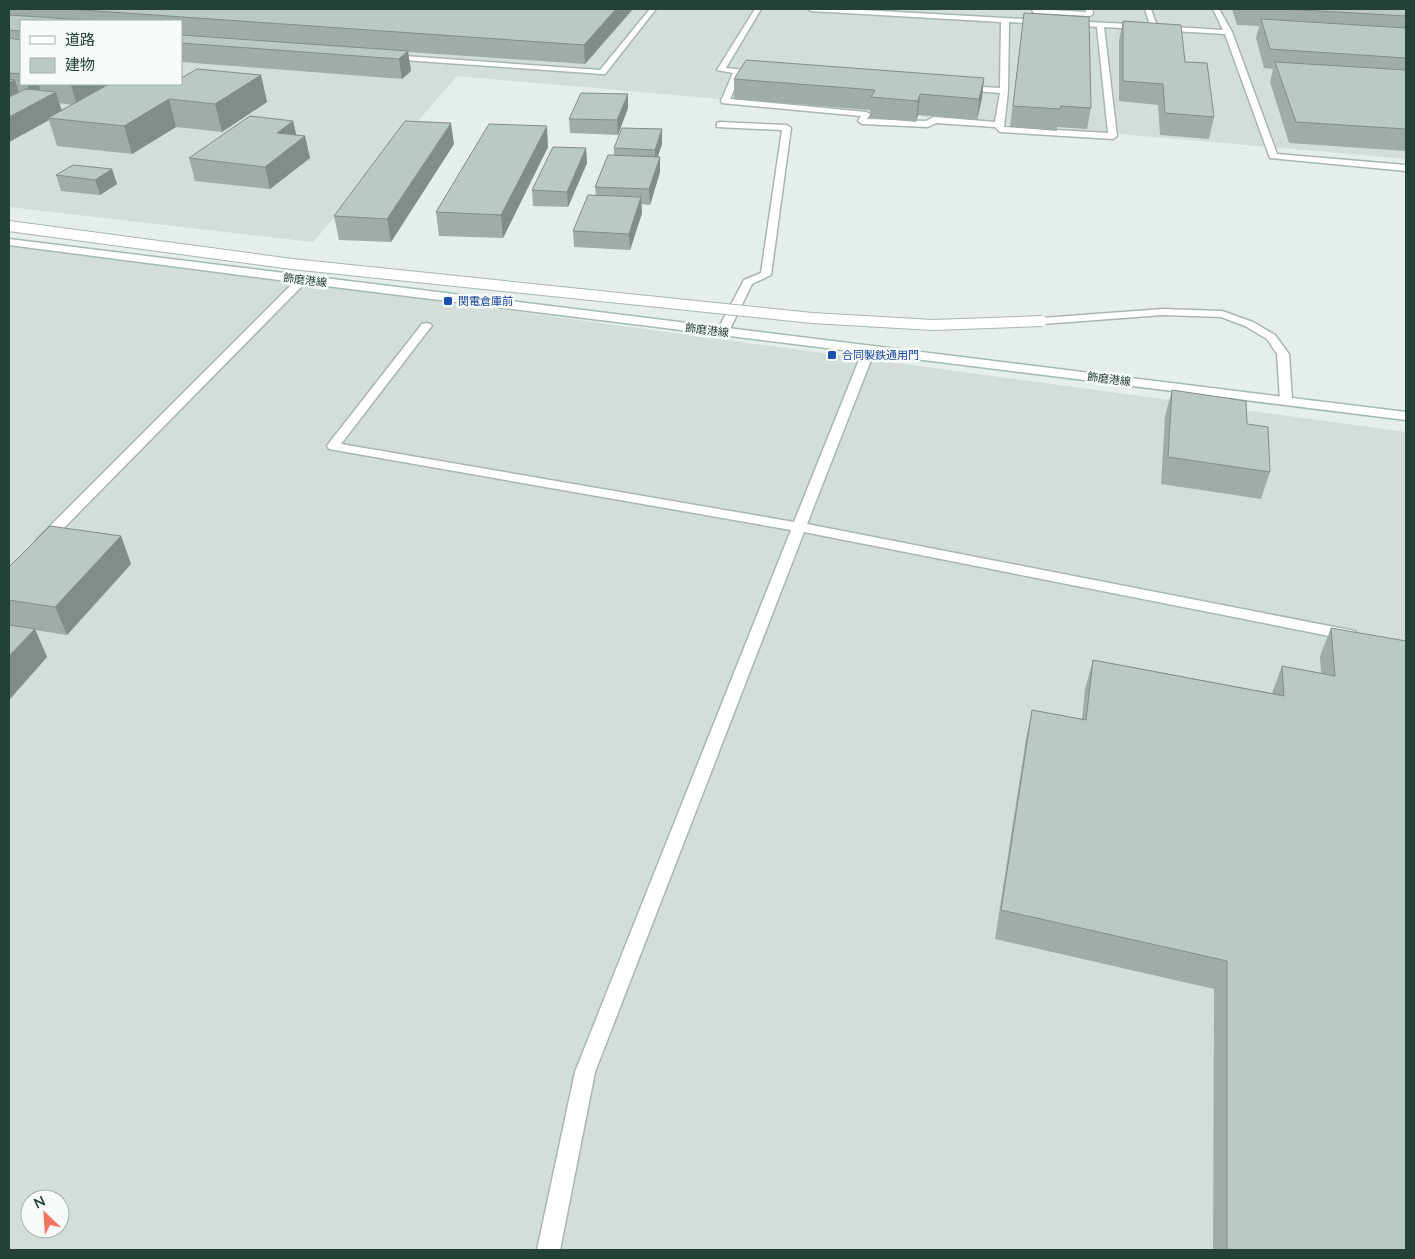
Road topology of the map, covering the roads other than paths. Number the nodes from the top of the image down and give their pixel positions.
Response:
1 (653, 9) edge
2 (758, 9) edge
3 (812, 9) edge
4 (1035, 9) edge
5 (1089, 9) edge
6 (1148, 9) edge
7 (1216, 9) edge
8 (1005, 20) junction
9 (1052, 22) edge
10 (1062, 23) edge
11 (1100, 25) junction
12 (1154, 28) junction
13 (1228, 32) junction
14 (380, 56) edge
15 (738, 72) junction
16 (767, 74) edge
17 (955, 88) edge
18 (1004, 92) junction
19 (720, 125) dead end
20 (999, 125) junction
21 (1406, 168) edge
22 (9, 226) edge
23 (9, 242) edge
24 (302, 280) junction
25 (426, 326) dead end
26 (723, 331) junction
27 (869, 350) junction
28 (1286, 400) junction
29 (1406, 416) edge
30 (799, 527) junction
31 (37, 548) edge
32 (1367, 638) edge
33 (548, 1250) edge

1 - 14 street
2 - 15 street
3 - 8 street
4 - 5 street
6 - 12 street
7 - 13 street
8 - 9 street
8 - 18 street
10 - 11 street
11 - 12 street
11 - 20 street
12 - 13 street
13 - 21 street
15 - 16 street
15 - 20 street
17 - 18 street
18 - 20 street
19 - 26 street
22 - 28 street, bridge
23 - 24 street, 飾磨港線
24 - 26 street, 飾磨港線
24 - 31 street
25 - 30 street
26 - 27 street, 飾磨港線
27 - 28 street, 飾磨港線
27 - 30 street
28 - 29 street, 飾磨港線
30 - 32 street
30 - 33 street

